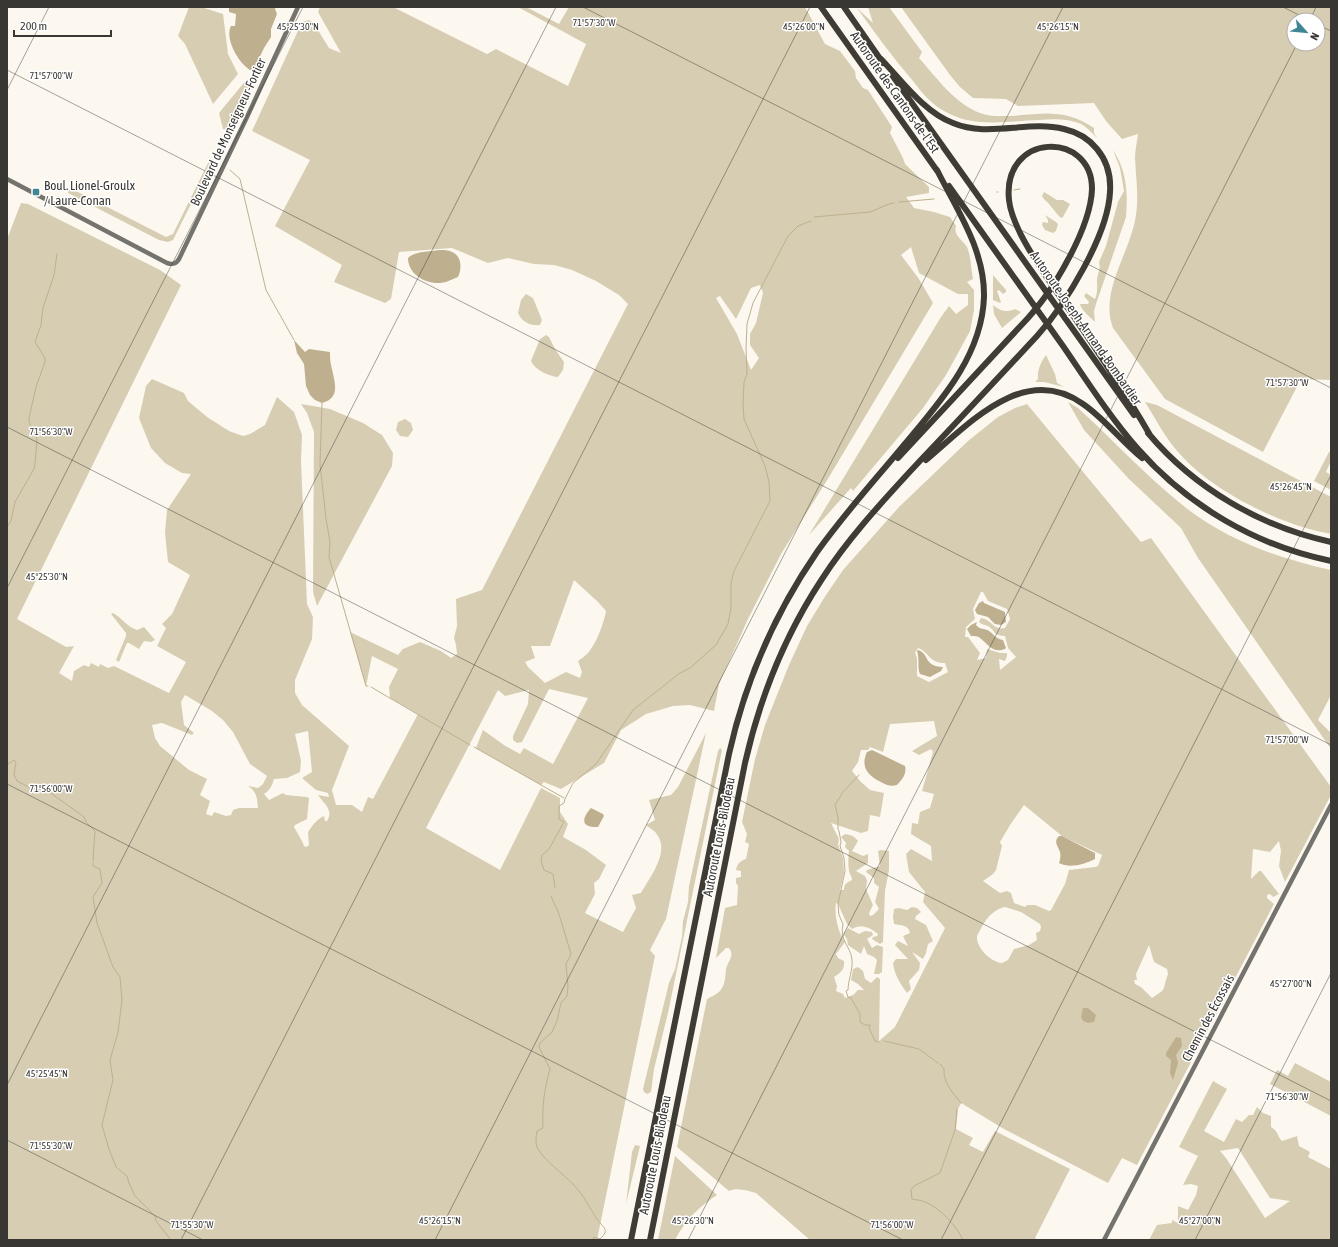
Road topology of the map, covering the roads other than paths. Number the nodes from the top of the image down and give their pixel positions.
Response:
1 (298, 7) edge
2 (821, 7) edge
3 (844, 7) edge
4 (881, 59) junction
5 (937, 170) junction
6 (7, 179) edge
7 (1150, 435) junction
8 (1163, 475) junction
9 (904, 478) junction
10 (859, 500) junction
11 (1331, 542) edge
12 (1331, 561) edge
13 (1331, 806) edge
14 (631, 1240) edge
15 (650, 1240) edge
16 (1104, 1240) edge

1 - 6 main road, Boulevard de Monseigneur-Fortier
2 - 5 highway, Autoroute des Cantons-de-l'Est
3 - 4 highway, Autoroute des Cantons-de-l'Est
4 - 7 highway, Autoroute Joseph-Armand-Bombardier
4 - 9 highway
5 - 8 highway
5 - 10 highway
7 - 10 highway
7 - 11 highway, Autoroute Joseph-Armand-Bombardier
8 - 9 highway
8 - 12 highway
9 - 15 highway, Autoroute Louis-Bilodeau
10 - 14 highway, Autoroute Louis-Bilodeau
13 - 16 main road, Chemin des Écossais

